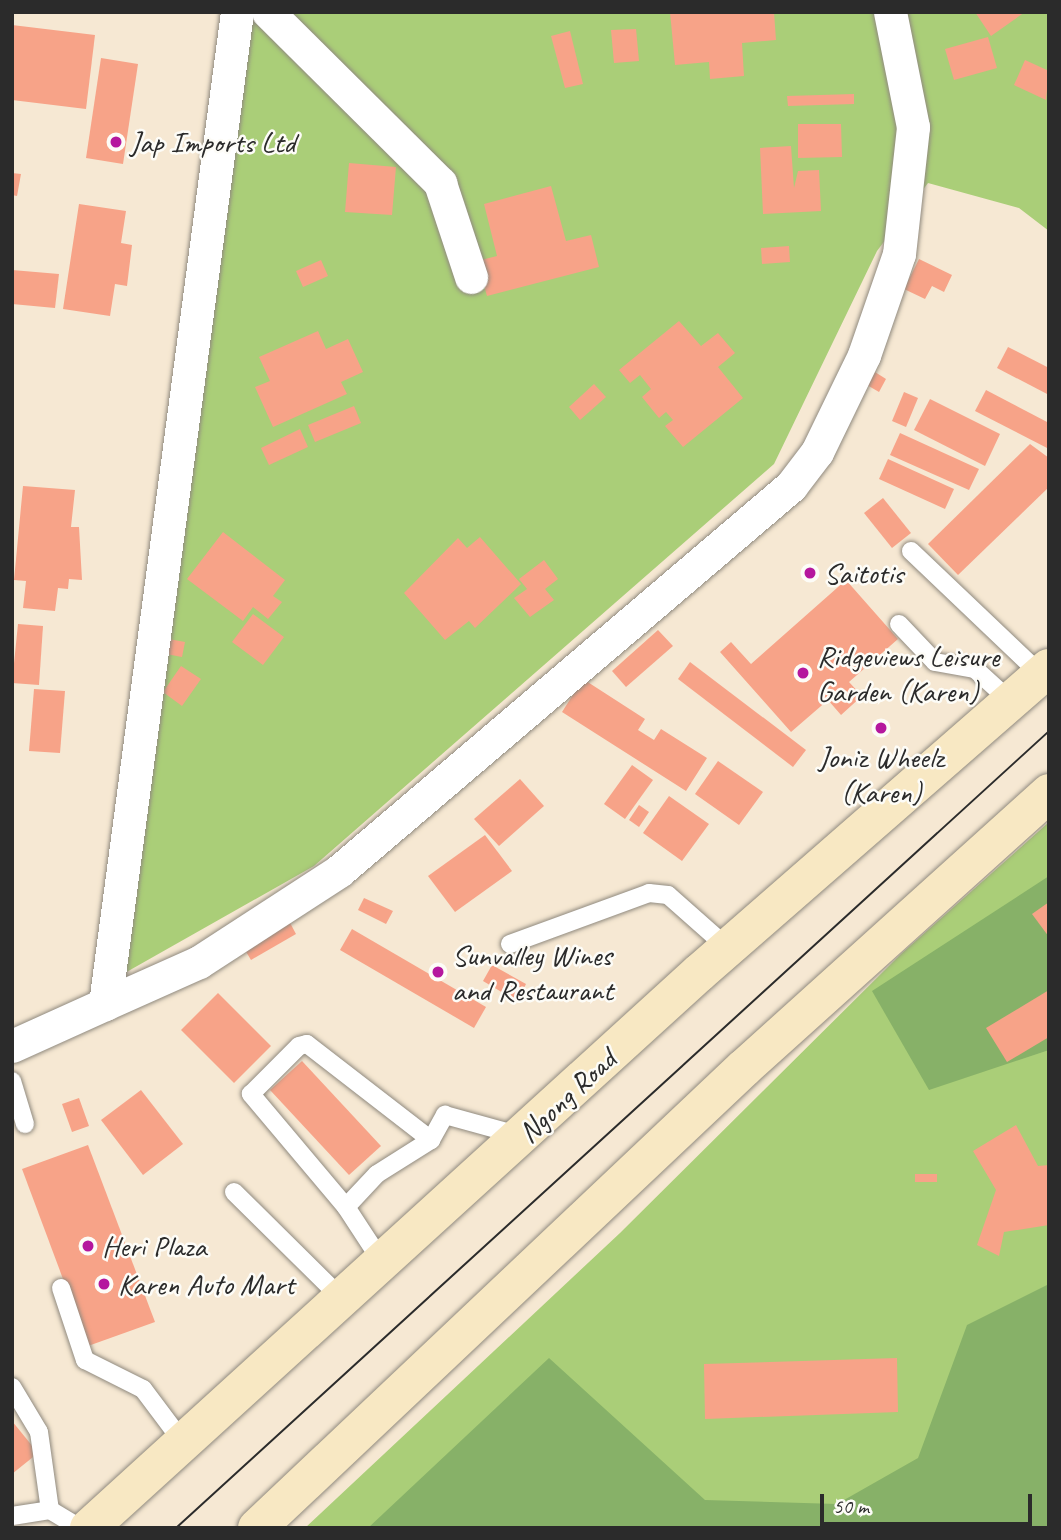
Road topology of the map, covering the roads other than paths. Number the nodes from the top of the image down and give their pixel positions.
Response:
1 (237, 12) edge
2 (268, 12) edge
3 (890, 12) edge
4 (471, 277) dead end
5 (911, 551) dead end
6 (899, 624) dead end
7 (1045, 671) edge
8 (1010, 701) junction
9 (1049, 793) edge
10 (510, 944) dead end
11 (728, 948) junction
12 (105, 1004) junction
13 (12, 1046) edge
14 (12, 1080) edge
15 (25, 1124) dead end
16 (525, 1137) junction
17 (431, 1140) junction
18 (234, 1192) dead end
19 (346, 1207) junction
20 (382, 1262) junction
21 (61, 1288) dead end
22 (341, 1298) junction
23 (12, 1387) edge
24 (184, 1446) junction
25 (50, 1510) junction
26 (12, 1516) edge
27 (80, 1528) edge
28 (89, 1528) edge
29 (257, 1528) edge

1 - 12 street
2 - 4 street
3 - 12 street
5 - 7 lane
6 - 8 lane
7 - 8 main road, Ngong Road
8 - 11 main road, Ngong Road
9 - 29 main road
10 - 11 lane
11 - 16 main road, Ngong Road
12 - 13 street
14 - 15 lane
16 - 17 lane
16 - 20 main road, Ngong Road
17 - 19 lane
17 - 19 lane
18 - 22 lane
19 - 20 lane
20 - 22 main road, Ngong Road
21 - 24 lane
22 - 24 main road, Ngong Road
23 - 25 lane
24 - 28 main road, Ngong Road
25 - 26 lane
25 - 27 lane

